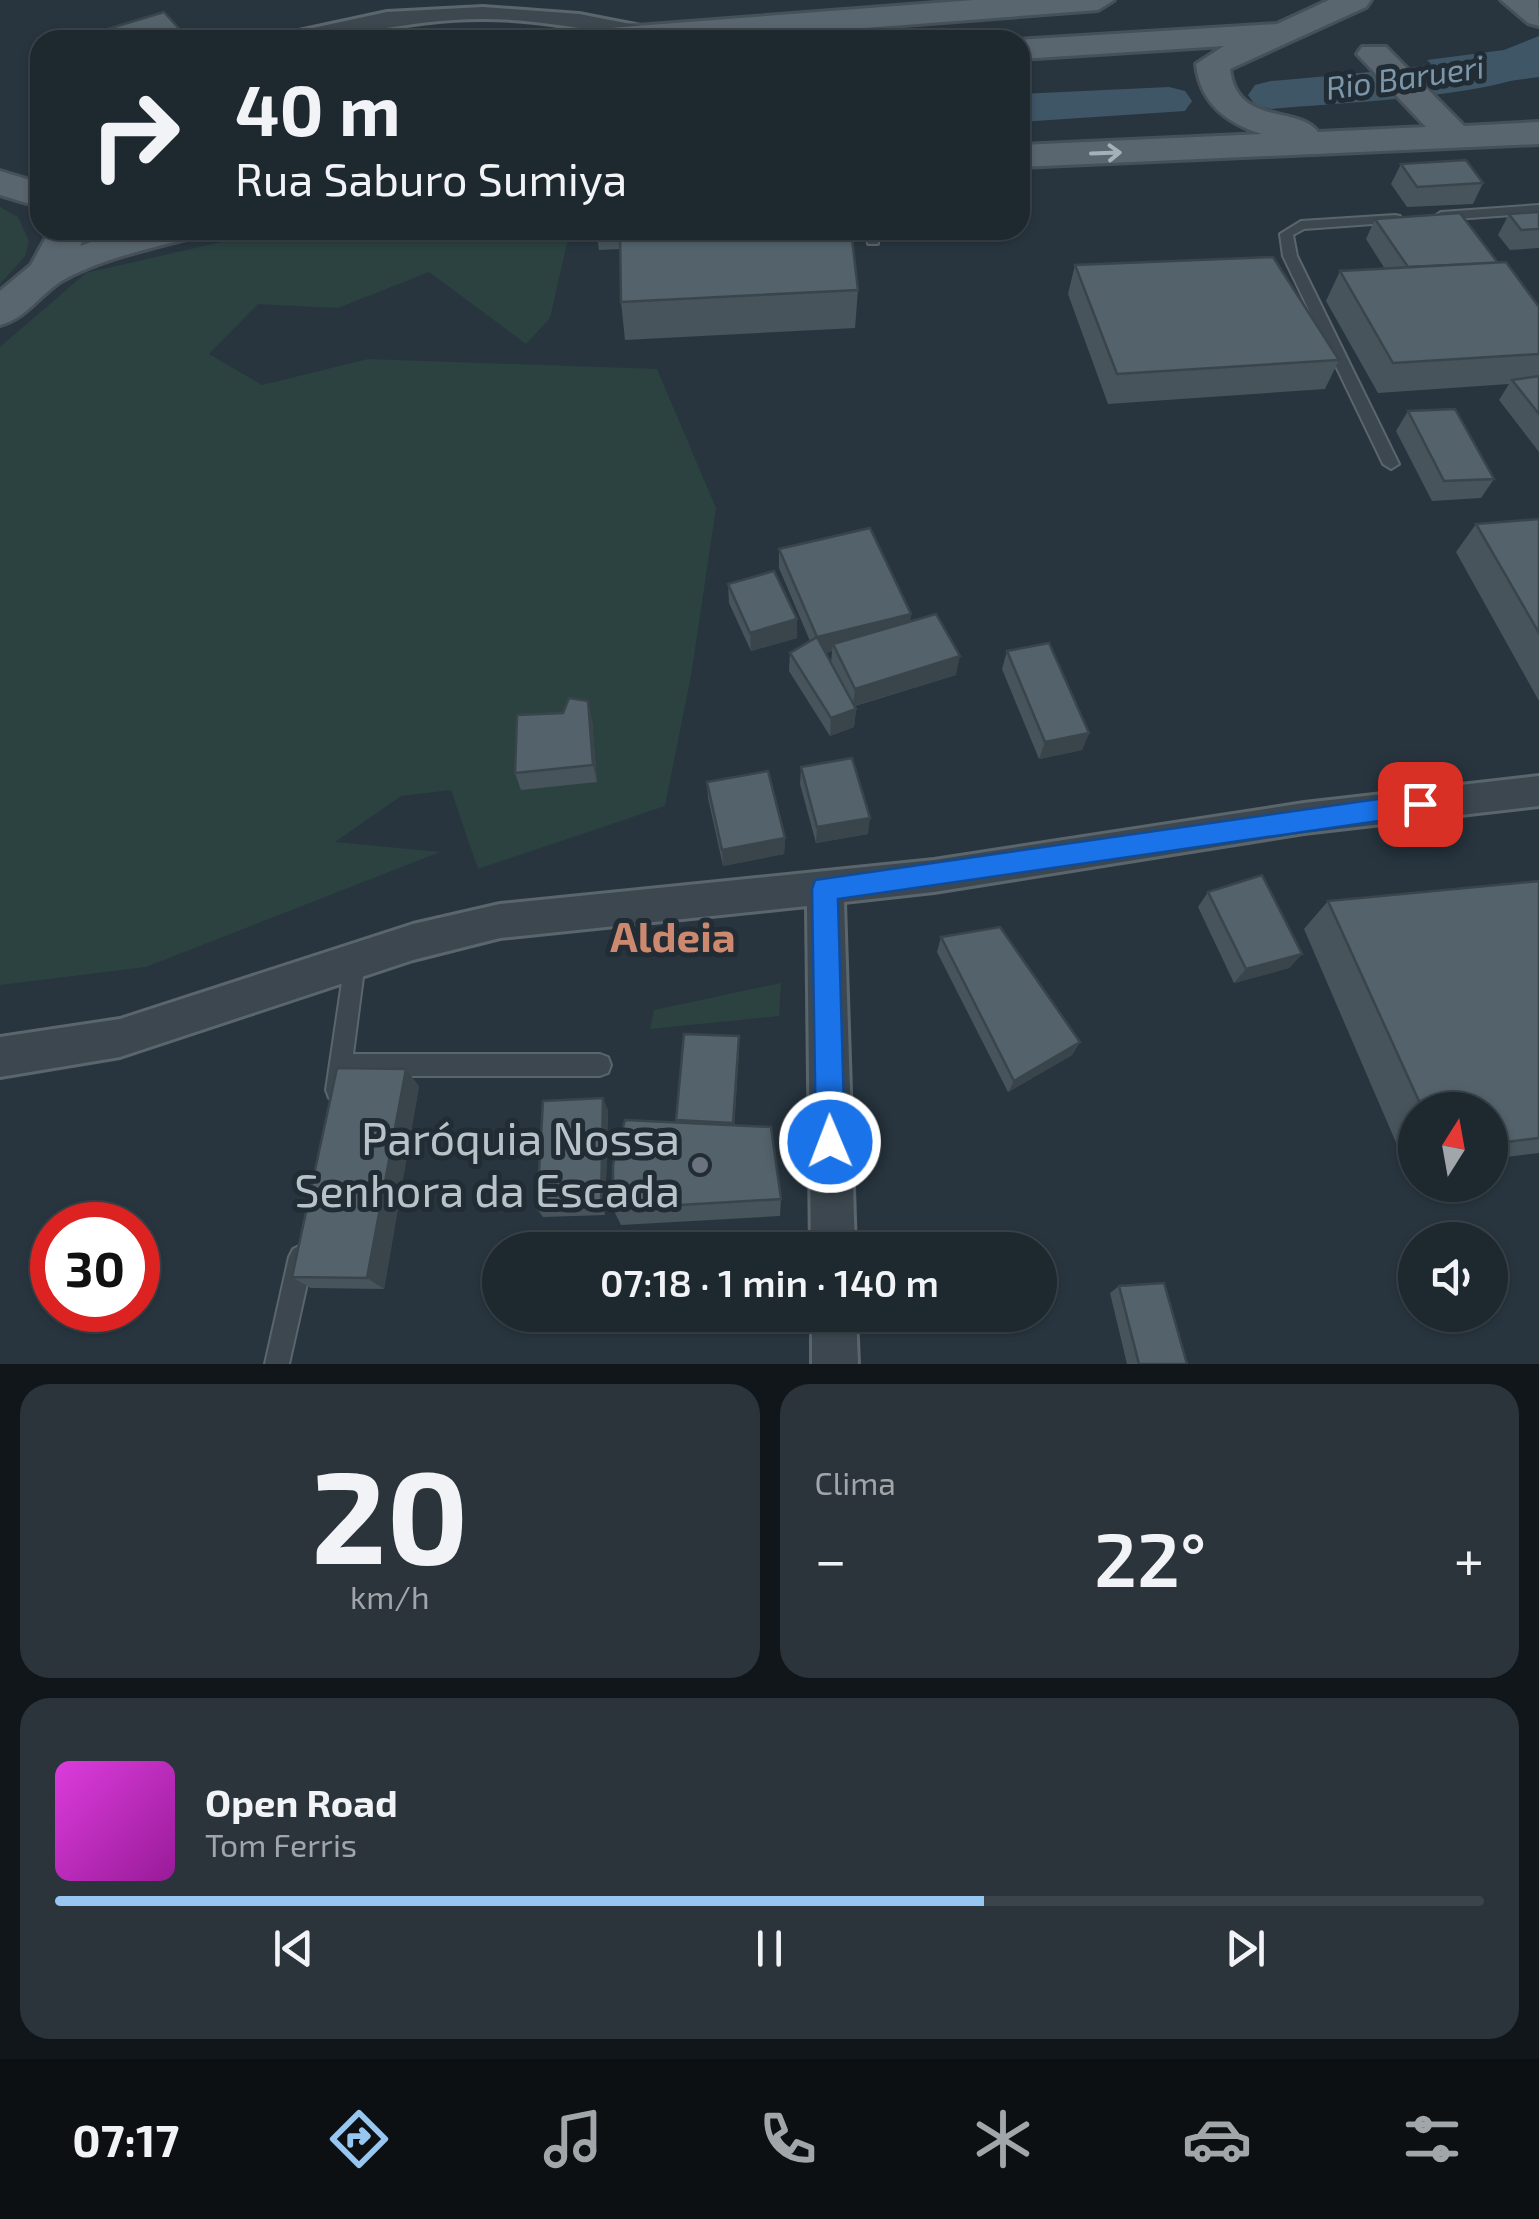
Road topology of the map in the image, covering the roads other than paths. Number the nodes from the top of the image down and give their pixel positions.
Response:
1 (1098, 0) edge
2 (1355, 0) edge
3 (1517, 0) edge
4 (1539, 16) edge
5 (313, 30) edge
6 (633, 30) edge
7 (750, 30) edge
8 (1283, 33) junction
9 (1095, 45) junction
10 (1030, 48) edge
11 (1374, 54) dead end
12 (1441, 124) junction
13 (1539, 133) edge
14 (1372, 141) junction
15 (1192, 150) junction
16 (1030, 156) edge
17 (30, 161) edge
18 (0, 170) edge
19 (0, 182) edge
20 (30, 192) edge
21 (1539, 209) edge
22 (62, 240) edge
23 (128, 240) edge
24 (48, 272) junction
25 (0, 312) edge
26 (1391, 464) dead end
27 (1539, 791) edge
28 (824, 889) junction
29 (355, 962) junction
30 (0, 1057) edge
31 (343, 1064) junction
32 (600, 1065) dead end
33 (331, 1121) edge
34 (833, 1232) edge
35 (306, 1233) edge
36 (834, 1332) edge
37 (277, 1364) edge
38 (834, 1364) edge

1 - 7 main road
2 - 8 main road
3 - 4 main road
5 - 6 street
8 - 9 main road
8 - 14 main road
9 - 10 main road
9 - 15 main road
11 - 12 main road
12 - 13 main road
12 - 14 main road
14 - 15 main road
16 -> 15 main road
17 - 18 main road
19 - 20 main road
21 - 26 lane
22 - 24 main road
23 - 24 main road
24 - 25 main road
27 - 28 street
28 - 29 street
28 - 34 street
29 - 30 street
29 - 31 lane
31 - 32 lane
31 - 33 lane
35 - 37 lane
36 - 38 street

